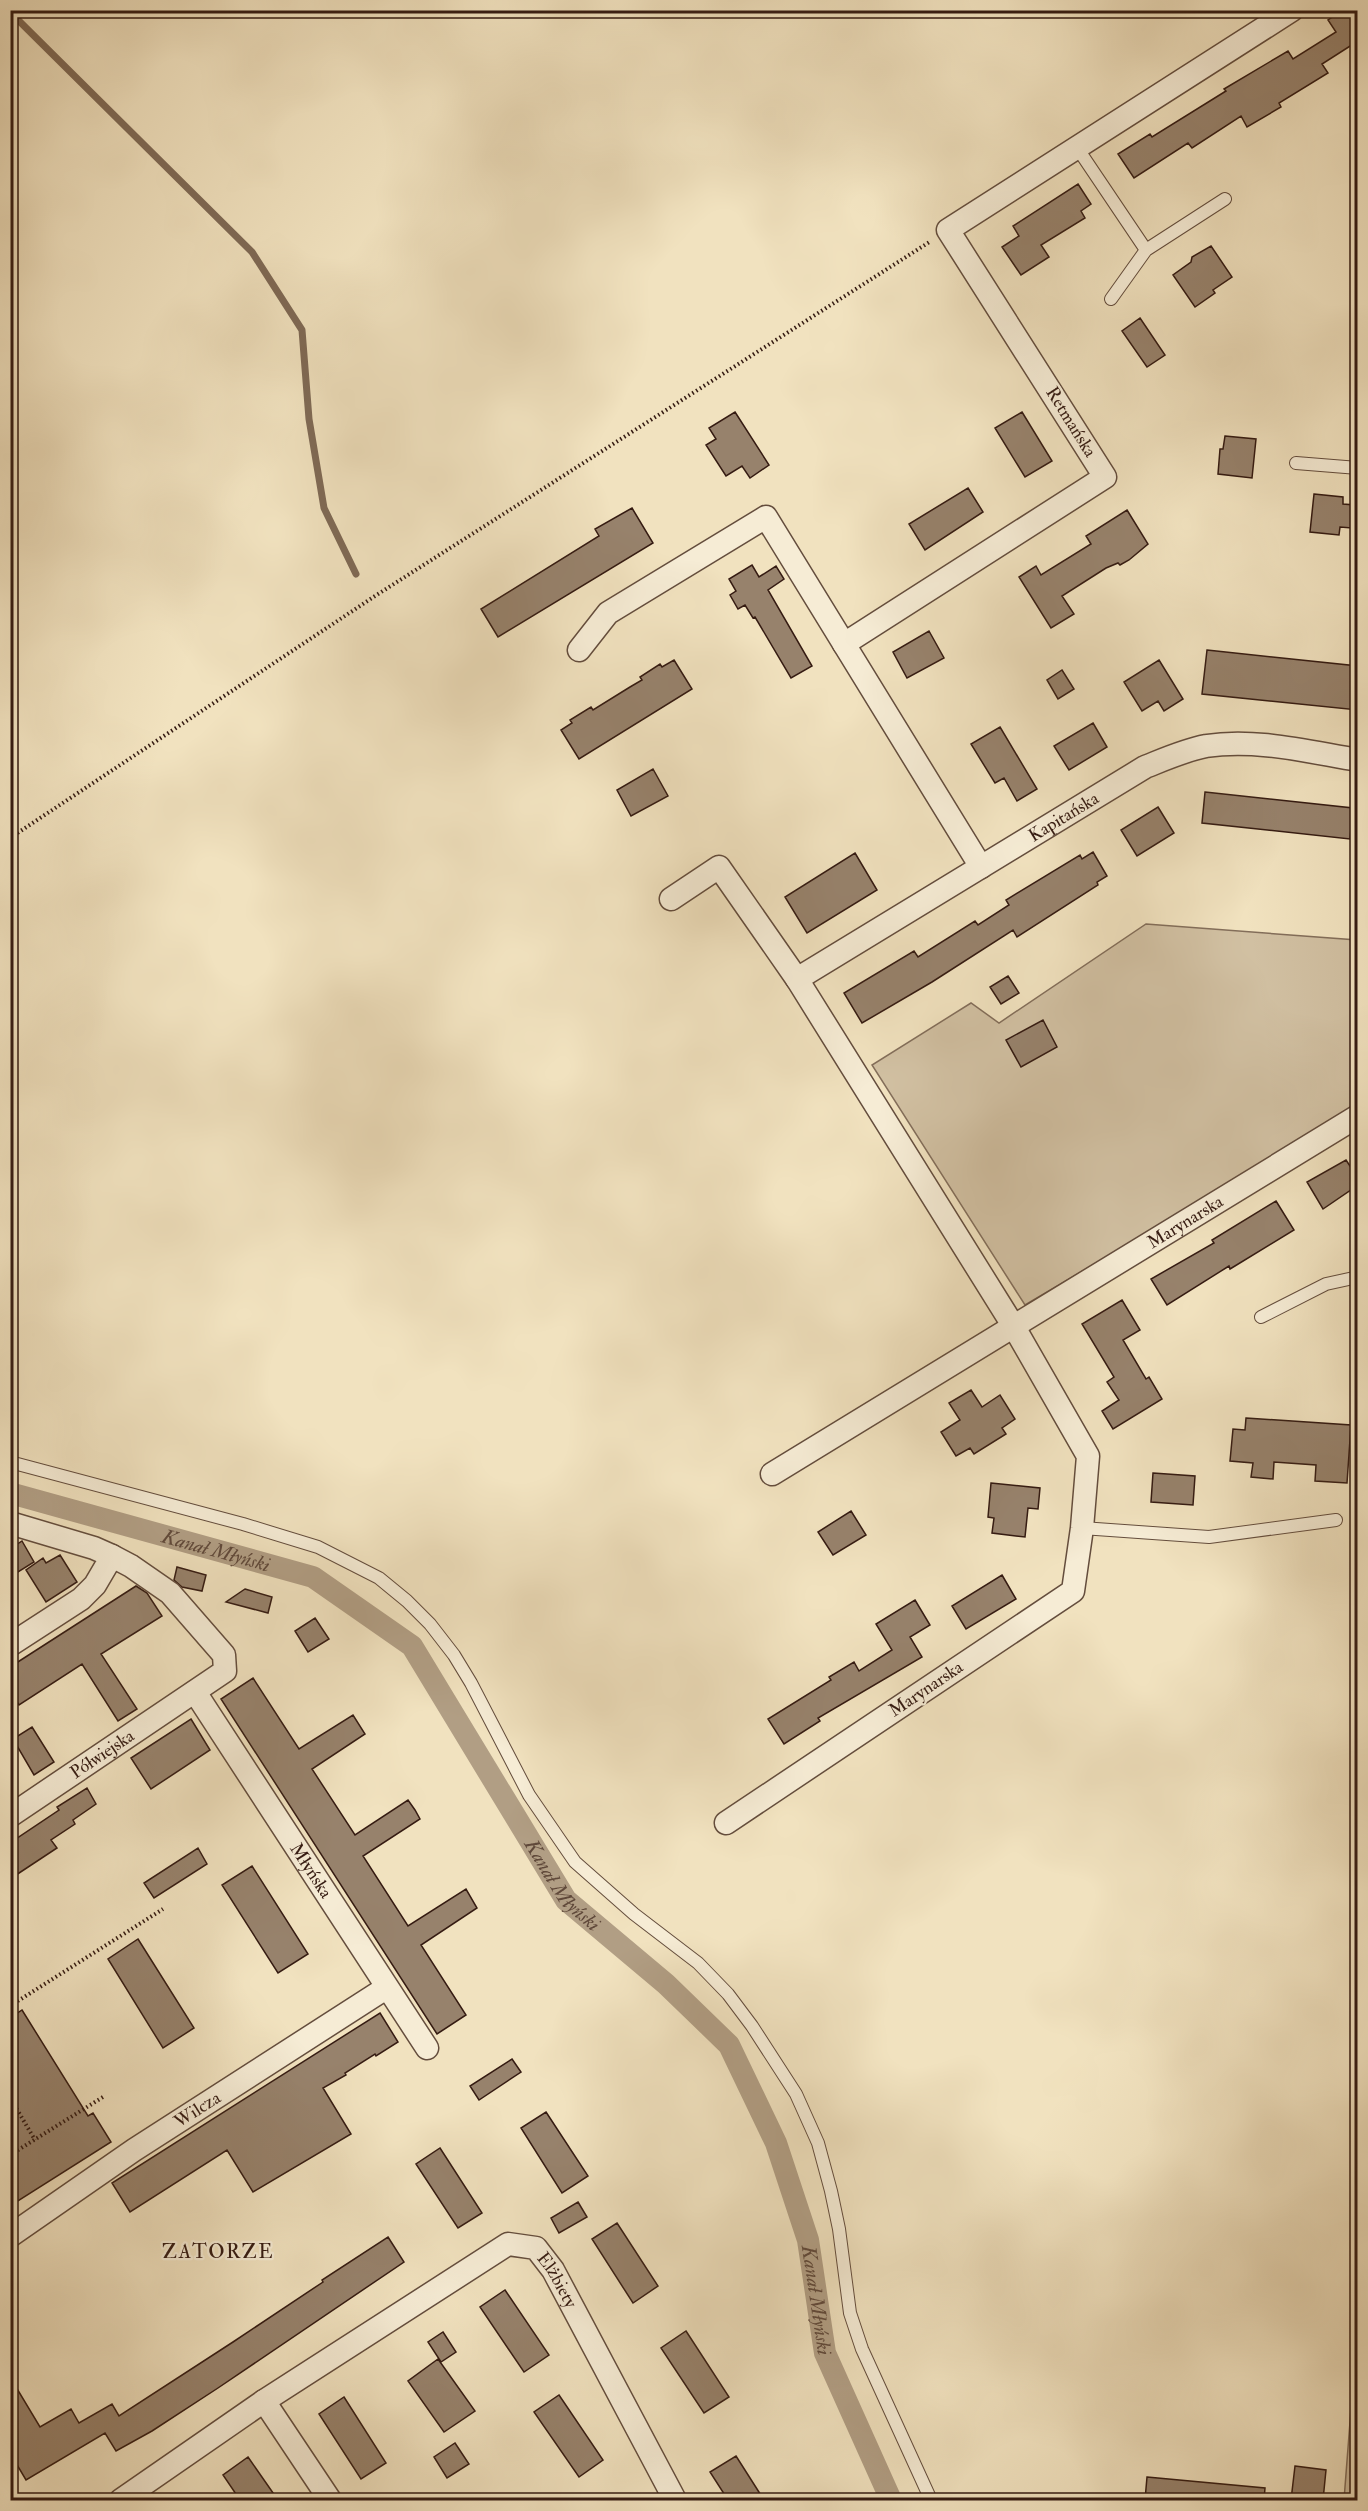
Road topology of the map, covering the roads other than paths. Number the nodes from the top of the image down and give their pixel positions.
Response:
1 (1292, 10) edge
2 (1078, 149) junction
3 (1225, 199) dead end
4 (1146, 250) junction
5 (1111, 299) dead end
6 (1296, 463) dead end
7 (1358, 468) edge
8 (844, 644) junction
9 (579, 650) dead end
10 (1358, 760) edge
11 (981, 867) junction
12 (671, 899) dead end
13 (797, 979) junction
14 (1358, 1116) edge
15 (1358, 1277) edge
16 (1261, 1317) dead end
17 (1014, 1327) junction
18 (10, 1462) edge
19 (772, 1474) dead end
20 (1336, 1520) dead end
21 (10, 1523) edge
22 (1082, 1528) junction
23 (112, 1556) junction
24 (10, 1645) edge
25 (195, 1692) junction
26 (10, 1816) edge
27 (726, 1823) dead end
28 (386, 1988) junction
29 (427, 2048) dead end
30 (10, 2236) edge
31 (264, 2402) junction
32 (121, 2500) edge
33 (330, 2500) edge
34 (675, 2500) edge
35 (931, 2500) edge

1 - 2 street
2 - 4 lane
2 - 8 street, Retmańska
3 - 4 lane
4 - 5 lane
6 - 7 lane
8 - 9 street
8 - 11 street
10 - 11 street, Kapitańska
11 - 13 street, Kapitańska
12 - 13 street
13 - 17 street
14 - 17 street, Marynarska
15 - 16 lane
17 - 19 street, Marynarska
17 - 22 street, Marynarska
18 - 35 lane
20 - 22 lane
21 - 23 street
22 - 27 street, Marynarska
23 - 24 street
23 - 25 street, Półwiejska
25 - 26 street, Półwiejska
25 - 28 street, Młyńska
28 - 29 street, Młyńska
28 - 30 street, Wilcza
31 - 32 street, Elżbiety
31 - 33 street
31 - 34 street, Elżbiety

